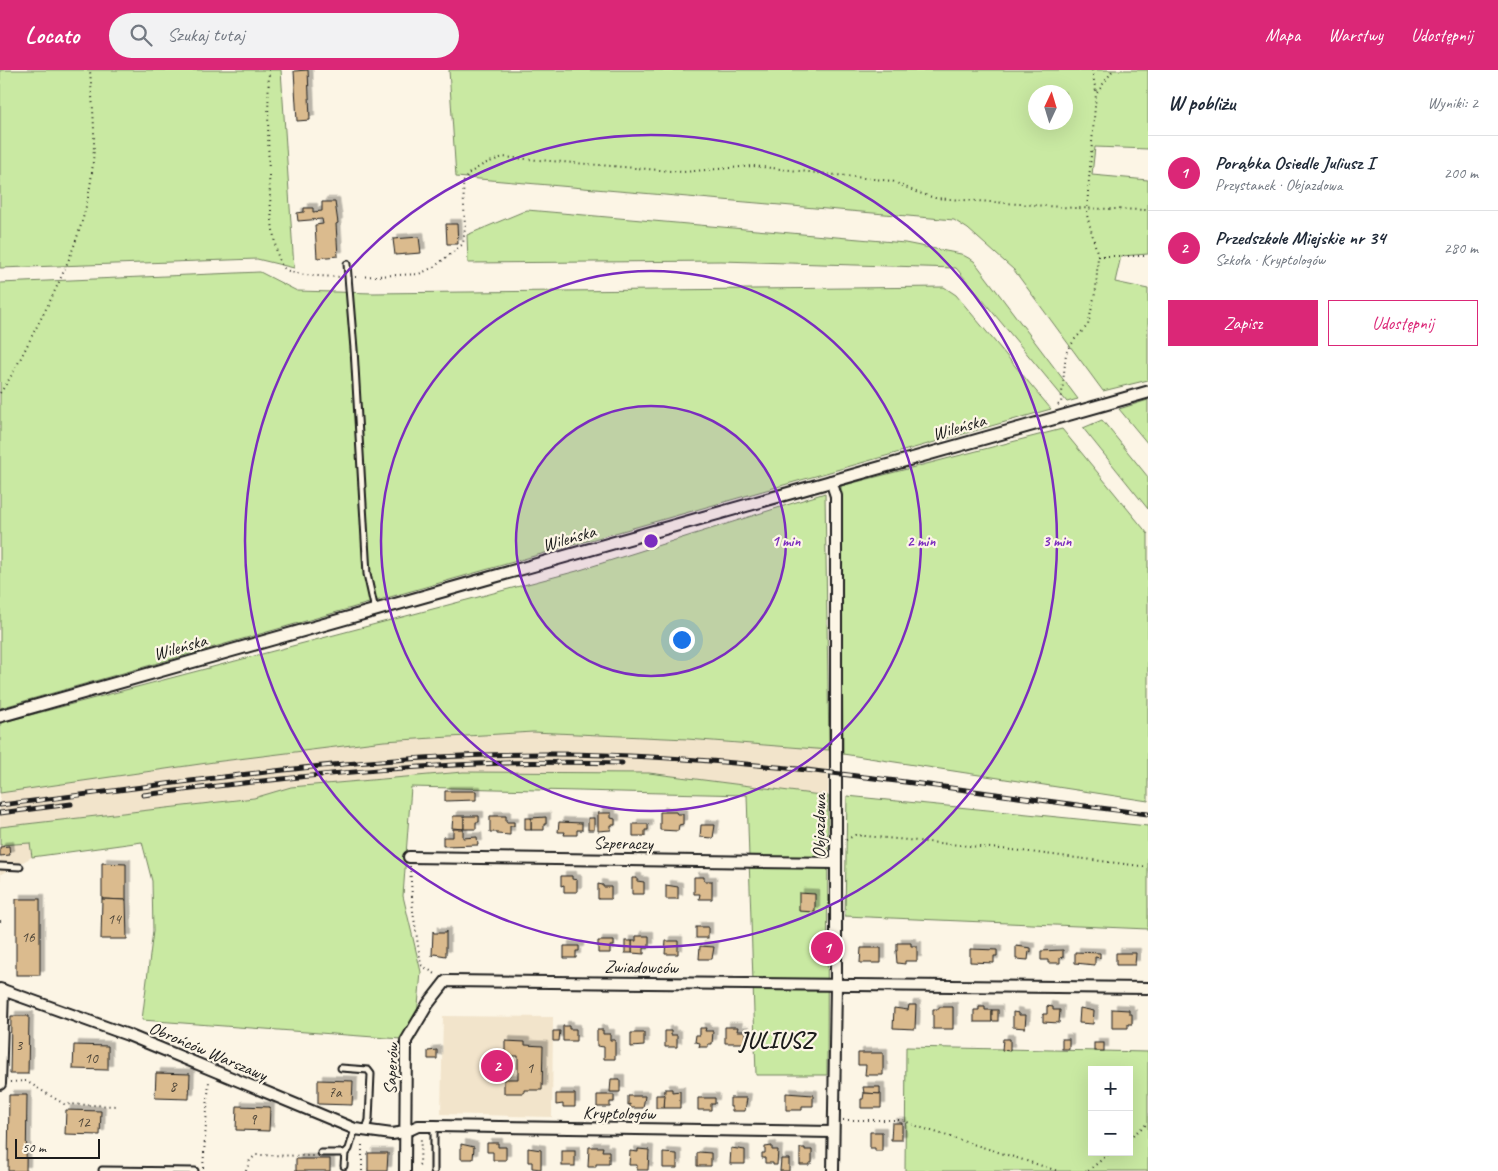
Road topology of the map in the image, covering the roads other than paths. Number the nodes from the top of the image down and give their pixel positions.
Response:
1 (347, 264) dead end
2 (1148, 392) edge
3 (831, 481) junction
4 (375, 610) junction
5 (0, 716) edge
6 (409, 856) road end
7 (836, 863) junction
8 (0, 866) edge
9 (20, 867) dead end
10 (446, 981) joint
11 (836, 986) junction
12 (1148, 988) edge
13 (2, 989) edge
14 (341, 1068) dead end
15 (0, 1082) edge
16 (434, 1126) junction
17 (833, 1127) junction
18 (361, 1131) junction
19 (405, 1132) junction
20 (321, 1153) road end
21 (345, 1153) junction
22 (344, 1166) dead end
23 (102, 1170) edge
24 (195, 1171) edge
25 (406, 1171) edge
26 (434, 1171) edge
27 (833, 1171) edge

1 - 4 lane
2 - 3 street, Wileńska
3 - 4 street, Wileńska
3 - 7 street, Objazdowa
4 - 5 street, Wileńska
6 - 7 street, Szperaczy
7 - 11 street, Objazdowa
8 - 9 lane
10 - 11 street, Zwiadowców
10 - 19 street, Saperów
11 - 12 street, Zwiadowców
11 - 17 street, Objazdowa
13 - 15 street
13 - 18 street, Obrońców Warszawy
14 - 18 lane
16 - 17 street, Kryptologów
16 - 19 street, Kryptologów
16 - 26 lane
17 - 27 street, Objazdowa
18 - 19 street, Obrońców Warszawy
18 - 21 lane
19 - 25 street, Saperów
20 - 21 lane
21 - 22 lane
23 - 24 lane

